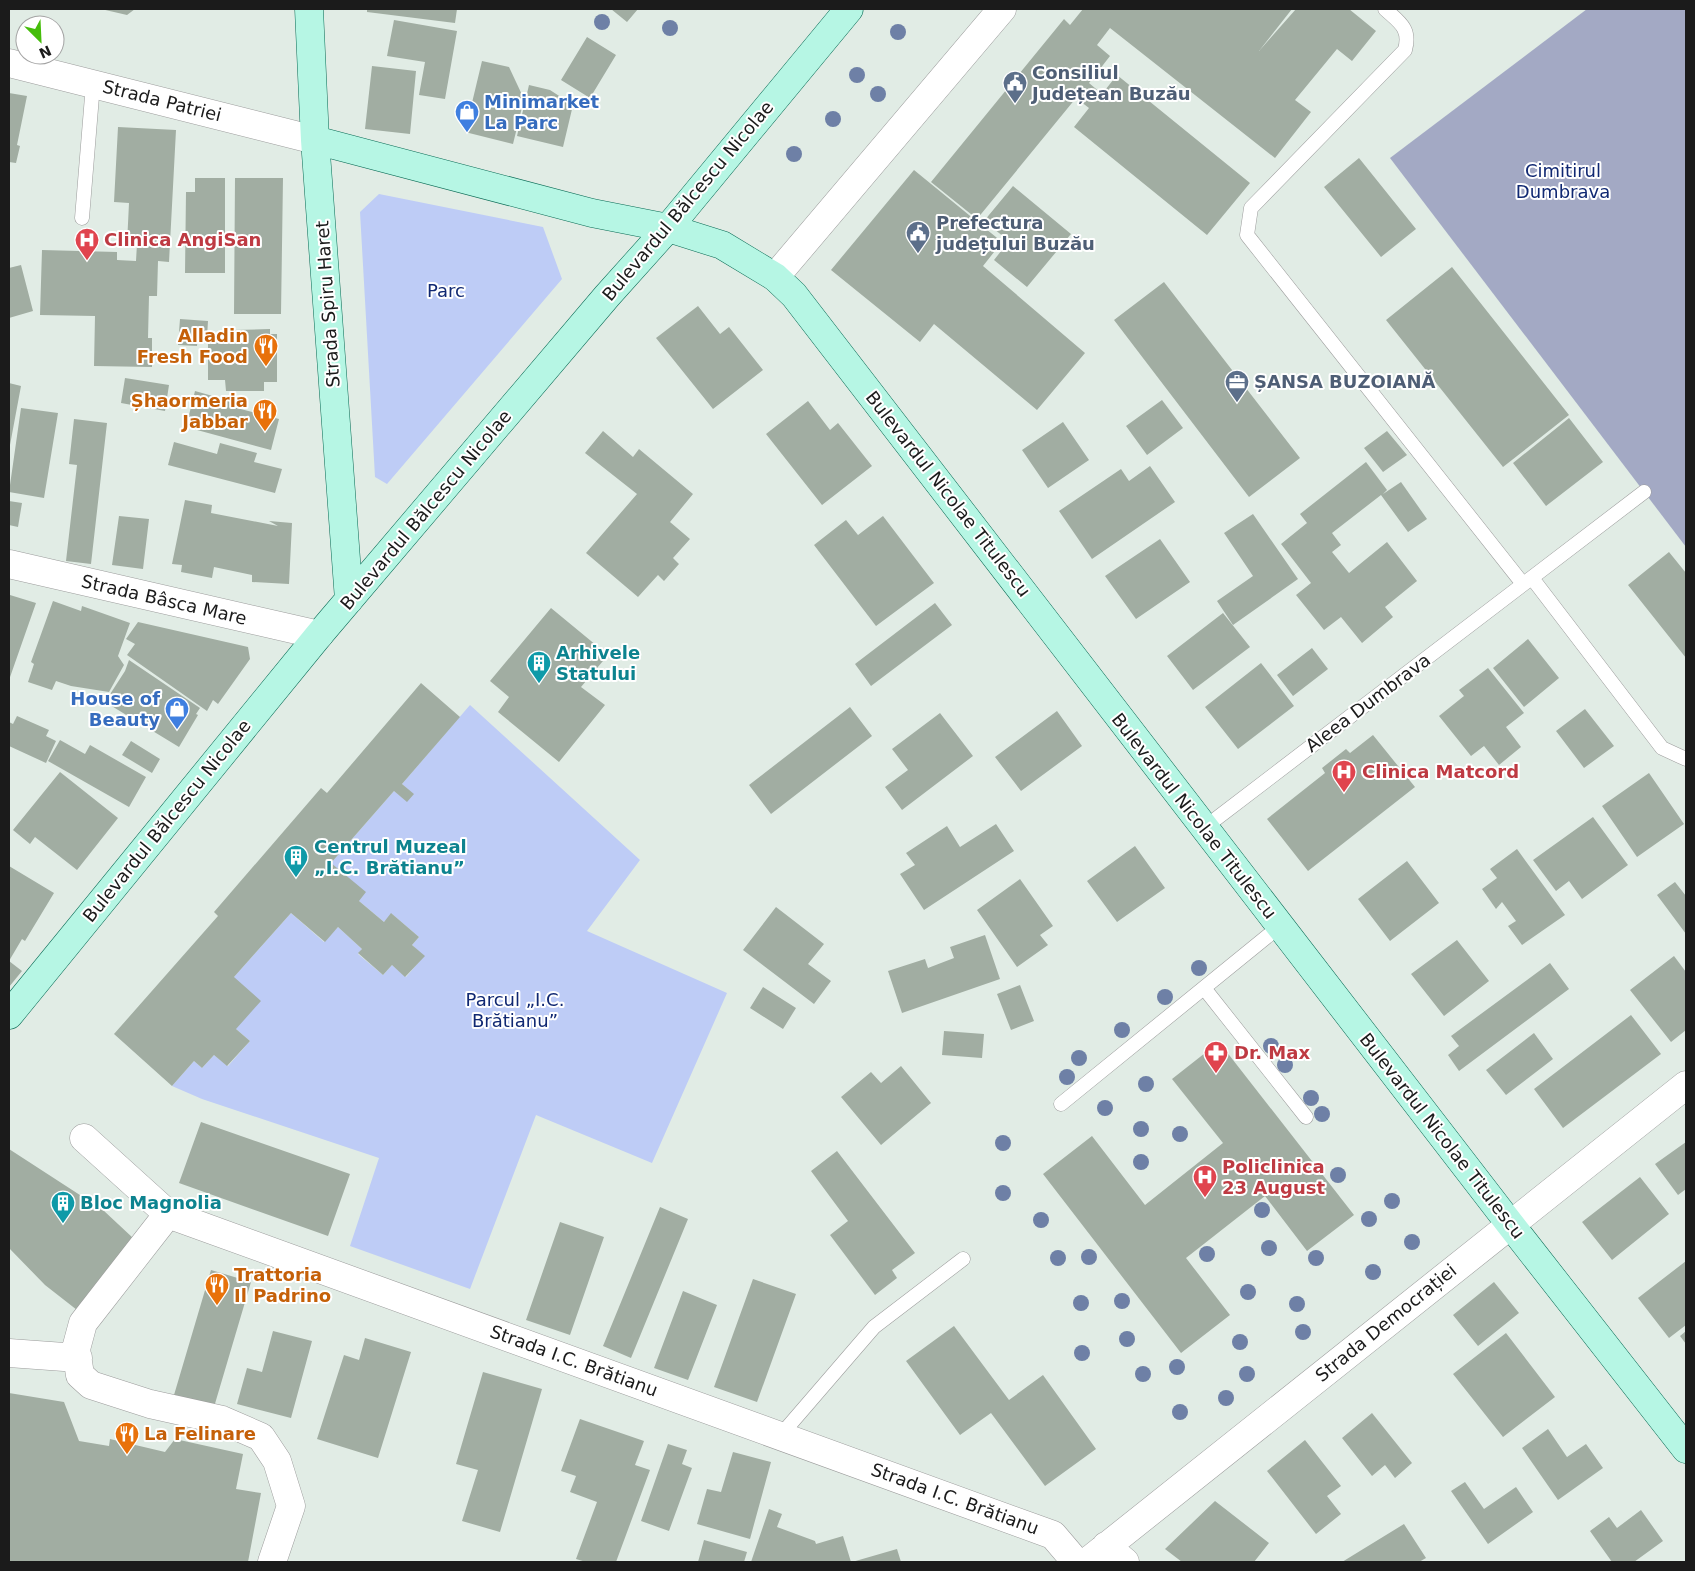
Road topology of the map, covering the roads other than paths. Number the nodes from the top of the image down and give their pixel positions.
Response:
1 (309, 9) edge
2 (849, 9) edge
3 (1002, 9) edge
4 (1385, 9) edge
5 (9, 63) edge
6 (93, 84) junction
7 (315, 140) junction
8 (82, 218) dead end
9 (668, 228) junction
10 (775, 277) junction
11 (1644, 492) dead end
12 (9, 564) edge
13 (1528, 581) junction
14 (350, 600) junction
15 (319, 635) junction
16 (1686, 759) edge
17 (1204, 828) junction
18 (1280, 926) junction
19 (1204, 988) junction
20 (9, 1015) edge
21 (1686, 1085) edge
22 (1061, 1104) dead end
23 (1306, 1117) dead end
24 (84, 1138) dead end
25 (168, 1214) junction
26 (1510, 1224) junction
27 (963, 1259) dead end
28 (9, 1353) edge
29 (78, 1358) junction
30 (780, 1436) junction
31 (1686, 1449) edge
32 (1106, 1557) edge
33 (272, 1562) edge
34 (1076, 1562) edge

1 - 7 street, Strada Spiru Haret
2 - 9 street, Bulevardul Bălcescu Nicolae
3 - 10 street
4 - 13 lane
5 - 6 street, Strada Patriei
6 - 7 street, Strada Patriei
6 - 8 lane
7 - 9 street, Bulevardul Nicolae Titulescu
7 - 14 street, Strada Spiru Haret
9 - 10 street, Bulevardul Nicolae Titulescu
9 - 14 street, Bulevardul Bălcescu Nicolae
10 - 17 street, Bulevardul Nicolae Titulescu
11 - 13 lane, Aleea Dumbrava
12 - 15 street, Strada Bâsca Mare
13 - 16 lane
13 - 17 lane, Aleea Dumbrava
14 - 15 street, Bulevardul Bălcescu Nicolae
15 - 20 street, Bulevardul Bălcescu Nicolae
17 - 18 street, Bulevardul Nicolae Titulescu
18 - 19 lane
18 - 26 street, Bulevardul Nicolae Titulescu
19 - 22 lane
19 - 23 lane
21 - 26 street, Strada Democrației
24 - 25 street, Strada I.C. Brătianu
25 - 29 street
25 - 30 street, Strada I.C. Brătianu
26 - 31 street, Bulevardul Nicolae Titulescu
26 - 32 street, Strada Democrației
27 - 30 lane
28 - 29 street
29 - 33 street
30 - 34 street, Strada I.C. Brătianu

